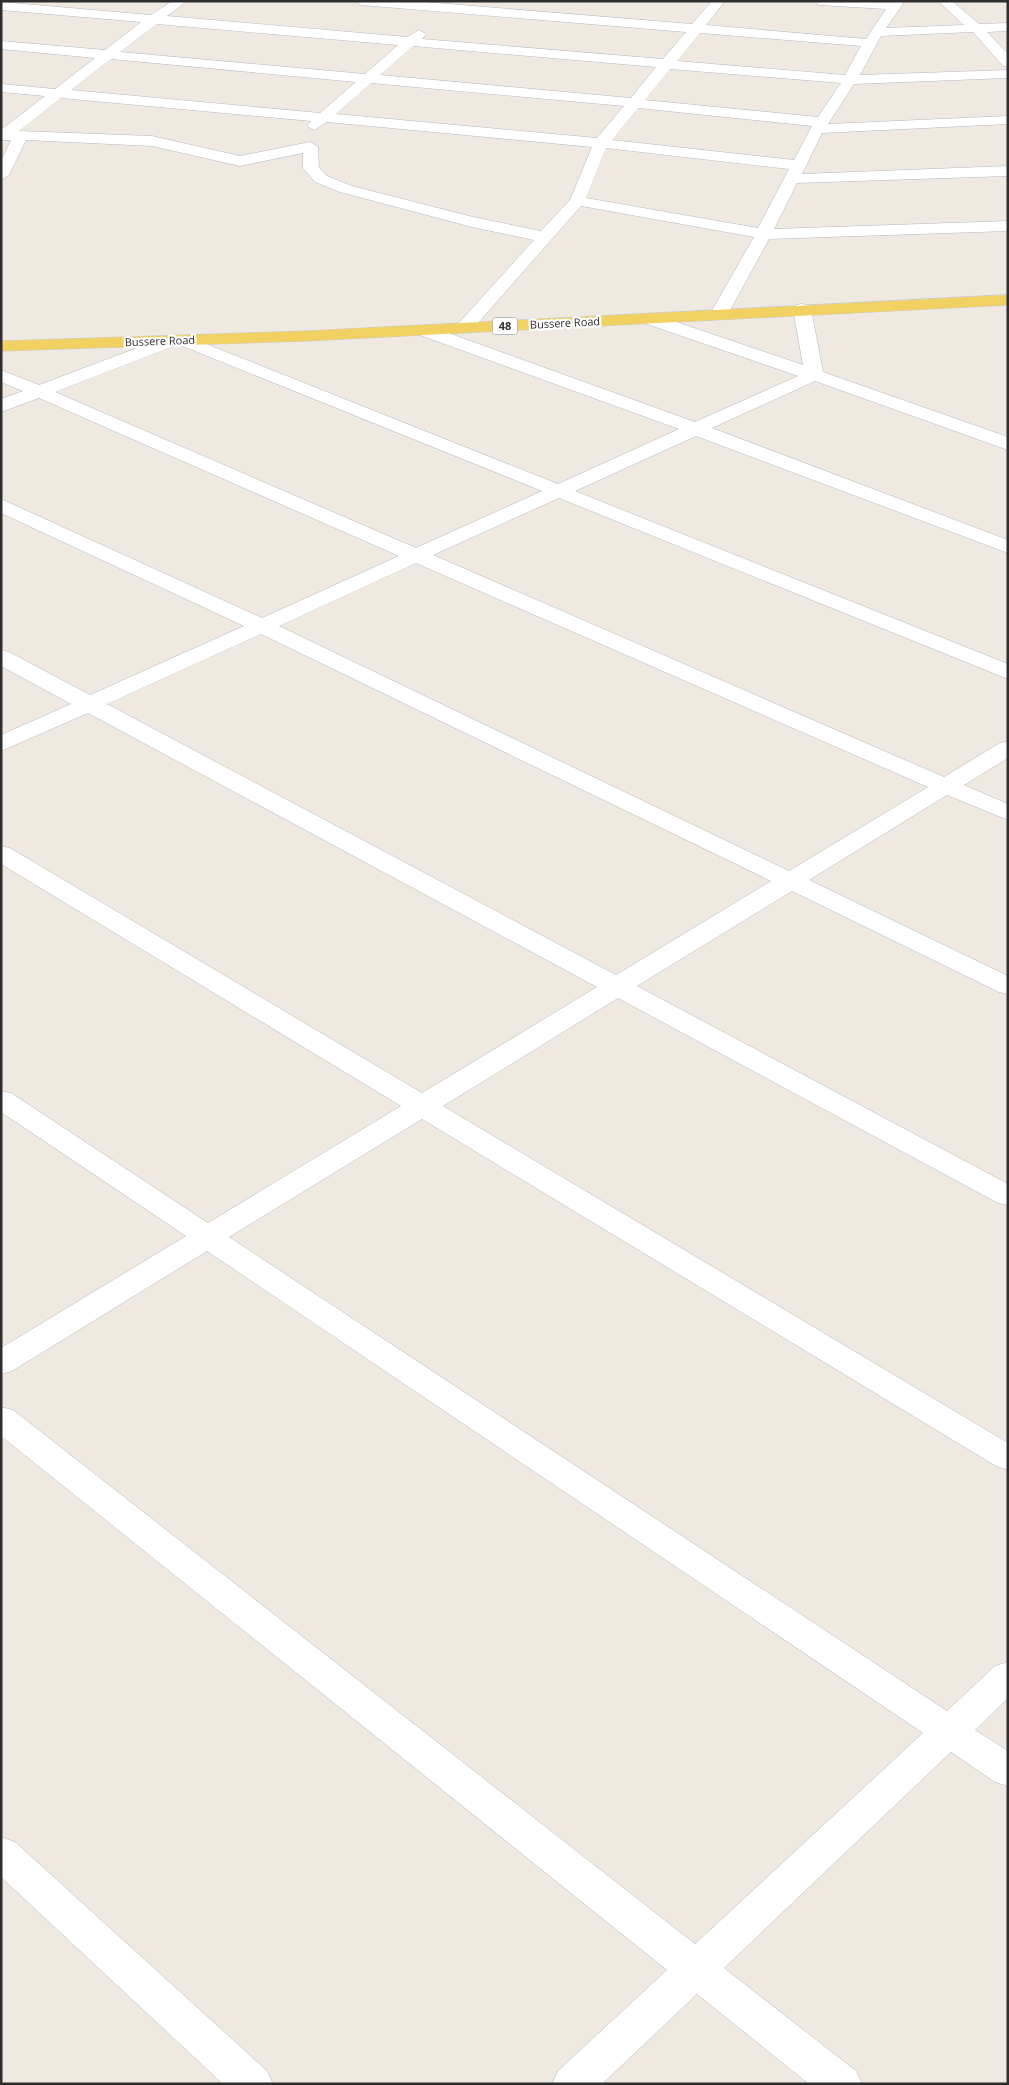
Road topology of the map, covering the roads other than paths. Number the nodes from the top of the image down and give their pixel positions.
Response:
1 (181, 1) edge
2 (362, 1) edge
3 (719, 1) edge
4 (819, 1) edge
5 (944, 1) edge
6 (897, 4) edge
7 (452, 5) edge
8 (1, 6) edge
9 (154, 19) junction
10 (1008, 27) edge
11 (697, 28) junction
12 (976, 28) junction
13 (872, 38) junction
14 (411, 41) junction
15 (1, 45) edge
16 (107, 55) junction
17 (1008, 63) edge
18 (665, 64) junction
19 (1008, 74) edge
20 (368, 78) junction
21 (850, 80) junction
22 (1, 88) edge
23 (58, 93) junction
24 (635, 102) junction
25 (323, 118) junction
26 (1008, 120) edge
27 (819, 125) junction
28 (3, 135) edge
29 (20, 136) junction
30 (600, 143) junction
31 (310, 147) junction
32 (798, 165) junction
33 (1008, 170) edge
34 (1, 175) edge
35 (791, 179) junction
36 (577, 200) junction
37 (1008, 226) edge
38 (763, 234) junction
39 (545, 237) junction
40 (1008, 300) edge
41 (802, 309) junction
42 (719, 314) junction
43 (647, 318) junction
44 (464, 328) junction
45 (423, 330) junction
46 (179, 341) junction
47 (1, 346) edge
48 (1, 375) edge
49 (814, 376) junction
50 (42, 391) junction
51 (1, 406) edge
52 (696, 429) junction
53 (1008, 444) edge
54 (559, 491) junction
55 (1, 505) edge
56 (1008, 547) edge
57 (417, 555) junction
58 (262, 626) junction
59 (1, 657) edge
60 (1008, 672) edge
61 (89, 704) junction
62 (1, 744) edge
63 (1008, 748) edge
64 (946, 786) junction
65 (1008, 813) edge
66 (1, 853) edge
67 (790, 881) junction
68 (1008, 986) edge
69 (617, 987) junction
70 (1, 1099) edge
71 (422, 1106) junction
72 (1008, 1196) edge
73 (208, 1237) junction
74 (1, 1363) edge
75 (1, 1418) edge
76 (1008, 1458) edge
77 (1008, 1676) edge
78 (948, 1732) junction
79 (1008, 1771) edge
80 (1, 1853) edge
81 (696, 1969) junction
82 (252, 2084) edge
83 (572, 2084) edge
84 (841, 2084) edge

1 - 9 street
2 - 7 street
3 - 11 street
4 - 6 street
5 - 12 street
6 - 13 street
7 - 11 street
7 - 14 street
8 - 9 street
9 - 14 street
9 - 16 street
10 - 12 street
11 - 13 street
11 - 18 street
12 - 13 street
12 - 17 street
13 - 21 street
14 - 18 street
14 - 20 street
15 - 16 street
16 - 20 street
16 - 23 street
18 - 21 street
18 - 24 street
19 - 21 street
20 - 24 street
20 - 25 street
21 - 27 street
22 - 23 street
23 - 25 street
23 - 28 street
24 - 27 street
24 - 30 street
25 - 30 street
25 - 31 street
26 - 27 street
27 - 32 street
28 - 29 street
29 - 31 street
29 - 34 street
30 - 32 street
30 - 36 street
31 - 39 street
32 - 35 street
33 - 35 street
35 - 38 street
36 - 38 street
36 - 39 street
37 - 38 street
38 - 42 street
39 - 44 street
40 - 41 main road, Bussere Road / 48
41 - 42 main road, Bussere Road / 48
41 - 49 street
42 - 43 main road, Bussere Road / 48
43 - 44 main road, Bussere Road / 48
43 - 49 street
44 - 45 main road, Bussere Road / 48
45 - 46 main road, Bussere Road / 48
45 - 52 street
46 - 47 main road, Bussere Road / 48
46 - 50 street
46 - 54 street
48 - 50 street
49 - 52 street
49 - 53 street
50 - 51 street
50 - 57 street
52 - 54 street
52 - 56 street
54 - 57 street
54 - 60 street
55 - 58 street
57 - 58 street
57 - 64 street
58 - 61 street
58 - 67 street
59 - 61 street
61 - 62 street
61 - 69 street
63 - 64 street
64 - 65 street
64 - 67 street
66 - 71 street
67 - 68 street
67 - 69 street
69 - 71 street
69 - 72 street
70 - 73 street
71 - 73 street
71 - 76 street
73 - 74 street
73 - 78 street
75 - 81 street
77 - 78 street
78 - 79 street
78 - 81 street
80 - 82 street
81 - 83 street
81 - 84 street

